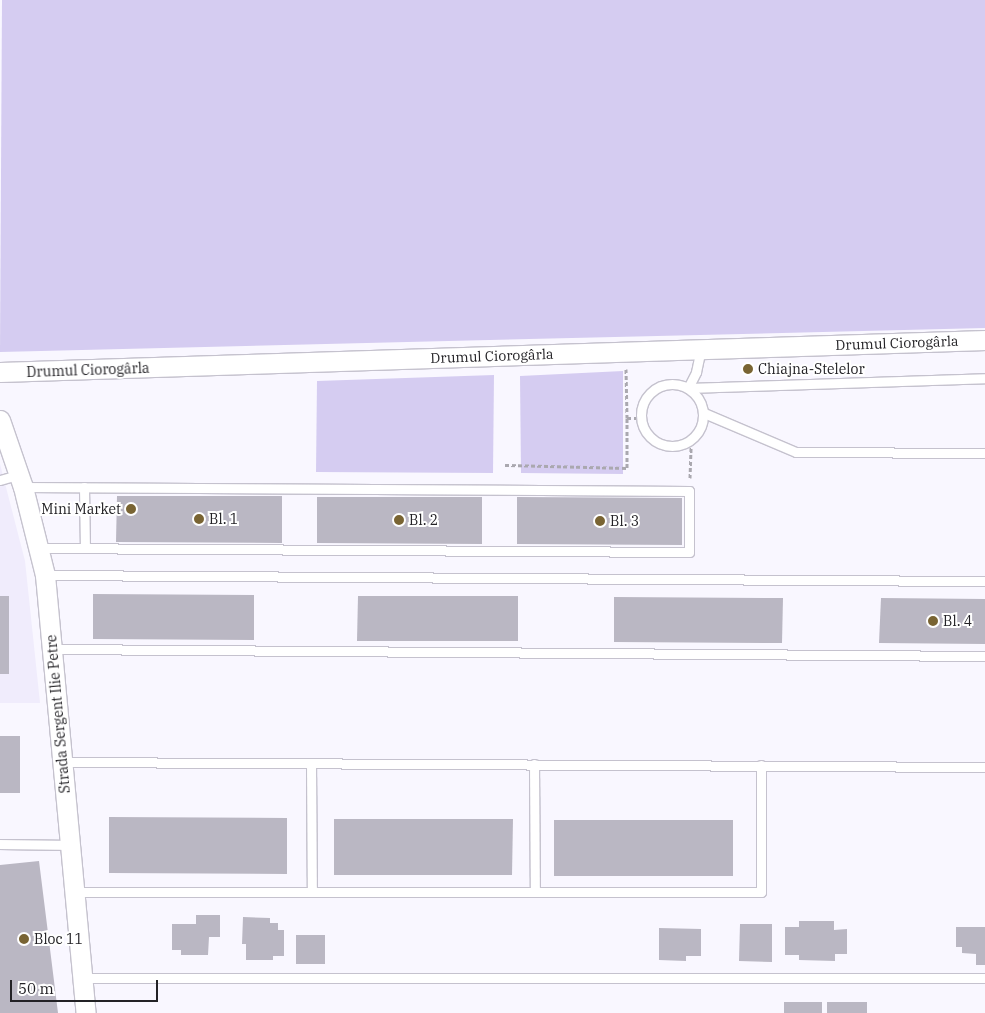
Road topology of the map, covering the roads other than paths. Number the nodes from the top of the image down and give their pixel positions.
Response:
1 (985, 340) edge
2 (700, 349) junction
3 (0, 372) edge
4 (985, 378) edge
5 (688, 388) junction
6 (704, 413) junction
7 (0, 420) edge
8 (985, 453) edge
9 (0, 480) edge
10 (20, 481) junction
11 (84, 487) junction
12 (39, 548) junction
13 (85, 548) junction
14 (45, 575) junction
15 (985, 581) edge
16 (53, 649) junction
17 (985, 656) edge
18 (63, 762) junction
19 (310, 763) junction
20 (534, 764) junction
21 (760, 765) junction
22 (985, 767) edge
23 (0, 844) edge
24 (70, 845) junction
25 (74, 892) junction
26 (312, 892) junction
27 (535, 892) junction
28 (82, 978) junction
29 (985, 978) edge
30 (86, 1013) edge

1 - 2 street, Drumul Ciorogârla
2 - 3 street, Drumul Ciorogârla
2 - 5 lane
4 - 5 lane
5 - 6 lane
5 - 6 lane
6 - 8 lane
7 - 10 street, Strada Sergent Ilie Petre
9 - 10 lane
10 - 11 lane
10 - 12 street, Strada Sergent Ilie Petre
11 - 13 lane
11 - 13 lane
12 - 13 lane
12 - 14 street, Strada Sergent Ilie Petre
14 - 15 lane
14 - 16 street, Strada Sergent Ilie Petre
16 - 17 lane
16 - 18 street, Strada Sergent Ilie Petre
18 - 19 lane
18 - 24 street, Strada Sergent Ilie Petre
19 - 20 lane
19 - 26 lane
20 - 21 lane
20 - 27 lane
21 - 22 lane
21 - 27 lane
23 - 24 lane
24 - 25 street, Strada Sergent Ilie Petre
25 - 26 lane
25 - 28 street, Strada Sergent Ilie Petre
26 - 27 lane
28 - 29 lane
28 - 30 street, Strada Sergent Ilie Petre

